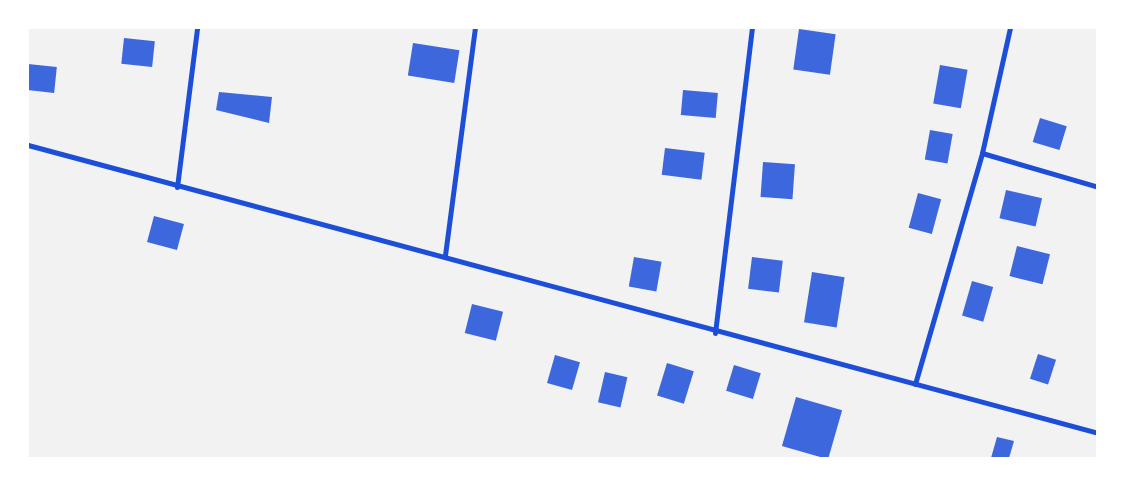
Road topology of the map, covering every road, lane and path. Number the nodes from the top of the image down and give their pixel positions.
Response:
1 (197, 28) edge
2 (475, 28) edge
3 (752, 28) edge
4 (1010, 28) edge
5 (28, 145) edge
6 (982, 153) junction
7 (177, 187) junction
8 (1098, 187) edge
9 (445, 256) junction
10 (715, 333) junction
11 (915, 384) junction
12 (1098, 433) edge

1 - 7 street
2 - 9 street
3 - 10 street
4 - 6 street
5 - 7 street
6 - 8 street
6 - 11 street
7 - 9 street
9 - 10 street
10 - 11 street
11 - 12 street

